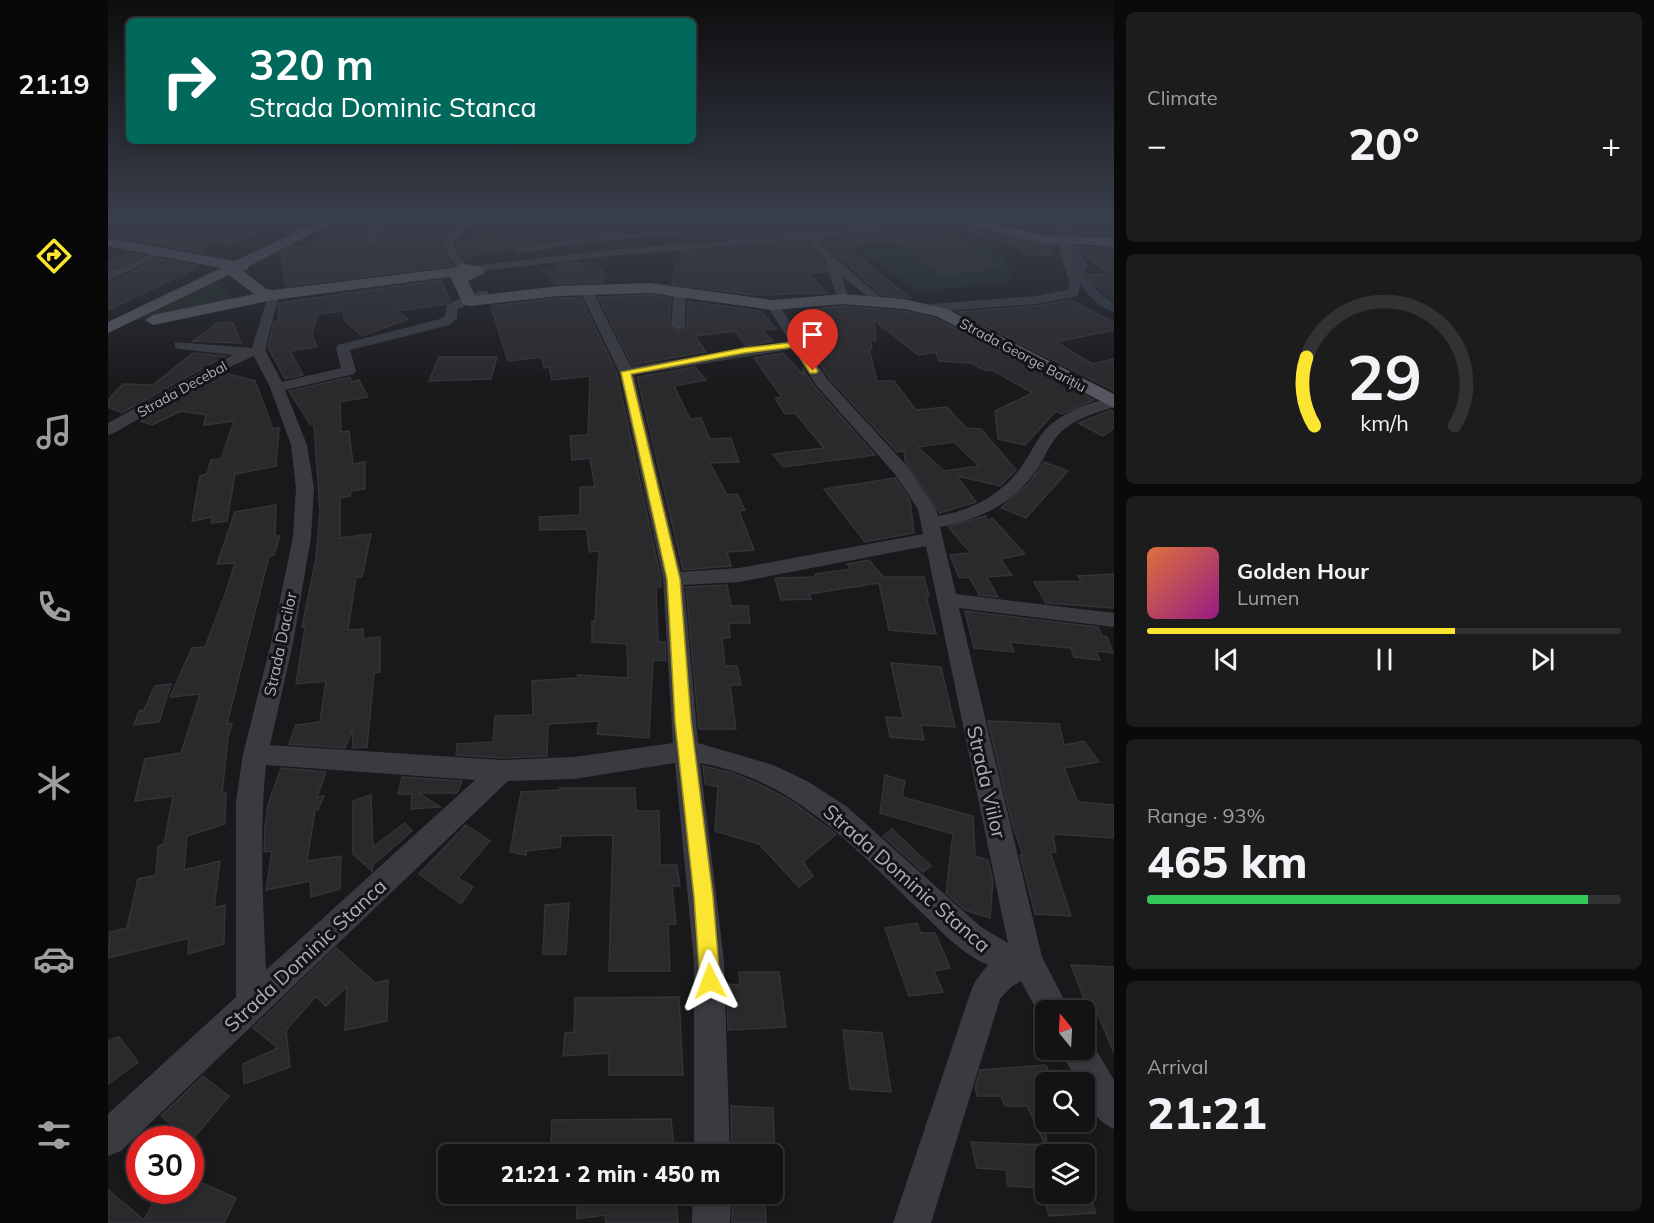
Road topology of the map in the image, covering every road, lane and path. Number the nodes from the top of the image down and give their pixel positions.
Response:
1 (214, 273) edge
2 (216, 273) edge
3 (235, 273) edge
4 (441, 273) edge
5 (464, 273) edge
6 (465, 273) edge
7 (835, 273) edge
8 (846, 273) edge
9 (1074, 273) edge
10 (111, 275) edge
11 (137, 278) dead end
12 (586, 290) junction
13 (680, 291) junction
14 (484, 294) junction
15 (273, 295) junction
16 (506, 297) junction
17 (843, 299) junction
18 (876, 300) junction
19 (470, 301) junction
20 (773, 305) junction
21 (931, 308) junction
22 (108, 321) edge
23 (678, 326) dead end
24 (108, 329) edge
25 (797, 344) junction
26 (180, 345) dead end
27 (255, 351) junction
28 (626, 372) junction
29 (277, 387) junction
30 (1114, 402) edge
31 (108, 430) edge
32 (933, 530) junction
33 (673, 579) junction
34 (948, 600) junction
35 (1114, 620) edge
36 (687, 750) junction
37 (255, 754) junction
38 (502, 771) junction
39 (1028, 962) junction
40 (1048, 1000) edge
41 (252, 1003) junction
42 (1083, 1060) edge
43 (1114, 1112) edge
44 (108, 1138) edge
45 (712, 1144) edge
46 (711, 1204) edge
47 (711, 1223) edge
48 (912, 1223) edge

1 - 22 main road
2 - 24 main road
3 - 15 main road
4 - 15 main road
5 - 19 main road
6 - 14 main road
7 - 17 street
8 - 18 street
9 - 21 street
10 - 11 street
12 - 13 main road, Strada George Barițiu
12 - 16 main road, Strada George Barițiu
12 - 28 street
13 - 20 main road, Strada George Barițiu
13 - 23 street
14 - 16 main road
14 - 19 street
15 - 24 main road
15 - 27 street
16 - 19 main road
17 - 18 main road, Strada George Barițiu
17 - 20 main road, Strada George Barițiu
18 - 21 main road, Strada George Barițiu
19 - 29 street
20 - 25 street, Strada Viilor
21 - 30 main road, Strada George Barițiu
25 - 28 street
25 - 32 street, Strada Viilor
26 - 27 street
27 - 29 street, Strada Dacilor
27 - 31 street, Strada Decebal
28 - 33 street
29 - 37 street, Strada Dacilor
30 - 32 street
32 - 33 street
32 - 34 street, Strada Viilor
33 - 36 street
34 - 35 street
34 - 39 street, Strada Viilor
36 - 38 street, Strada Dominic Stanca
36 - 39 street, Strada Dominic Stanca
36 - 45 street
37 - 38 street, Strada Dominic Stanca
37 - 41 street, Strada Dacilor
38 - 41 street, Strada Dominic Stanca
39 - 40 street, Strada Viilor
39 - 48 street
41 - 44 street, Strada Dominic Stanca
42 - 43 street
46 - 47 street

